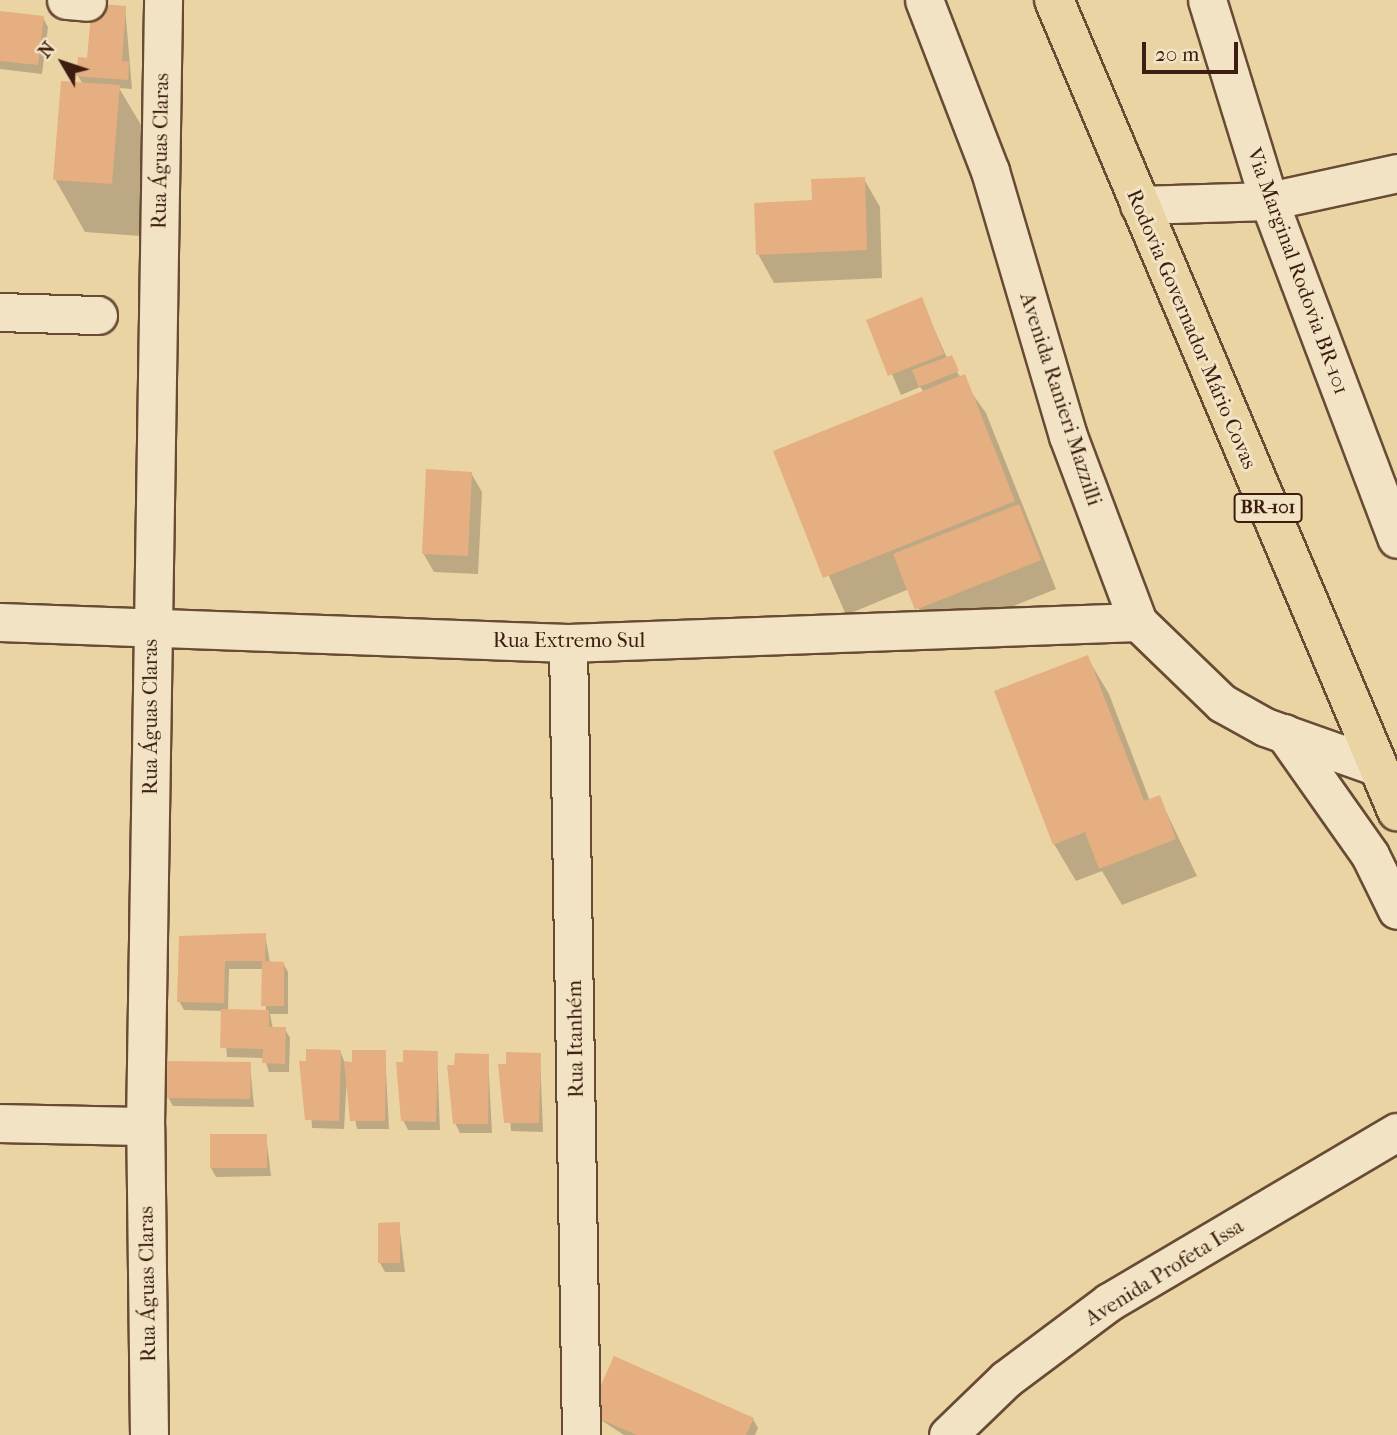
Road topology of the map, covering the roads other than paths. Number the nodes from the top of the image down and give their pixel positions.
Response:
1 (163, 0) edge
2 (925, 0) edge
3 (1054, 0) edge
4 (1207, 0) edge
5 (1397, 173) edge
6 (1269, 201) junction
7 (1139, 205) junction
8 (0, 312) edge
9 (98, 315) dead end
10 (1397, 539) edge
11 (0, 621) edge
12 (1138, 622) junction
13 (151, 627) junction
14 (568, 643) junction
15 (1284, 733) junction
16 (1378, 767) junction
17 (1396, 806) edge
18 (1397, 910) edge
19 (0, 1122) edge
20 (145, 1126) junction
21 (1397, 1132) edge
22 (149, 1435) edge
23 (581, 1435) edge
24 (948, 1435) edge

1 - 13 street, Rua Águas Claras
2 - 12 street, Avenida Ranieri Mazzilli
3 - 7 highway, Rodovia Governador Mário Covas / BR-101
4 - 6 street, Via Marginal Rodovia BR-101
5 - 6 street
6 - 7 street
6 - 10 street, Via Marginal Rodovia BR-101
7 - 16 highway, Rodovia Governador Mário Covas / BR-101
8 - 9 street
11 - 13 street, Rua Extremo Sul
12 - 14 street, Rua Extremo Sul
12 - 15 street, Avenida Ranieri Mazzilli
13 - 14 street, Rua Extremo Sul
13 - 20 street, Rua Águas Claras
14 - 23 street, Rua Itanhém
15 - 16 street, Avenida Ranieri Mazzilli
15 - 18 street, Avenida Ranieri Mazzilli
16 - 17 highway, Rodovia Governador Mário Covas / BR-101
19 - 20 street
20 - 22 street, Rua Águas Claras
21 - 24 street, Avenida Profeta Issa

